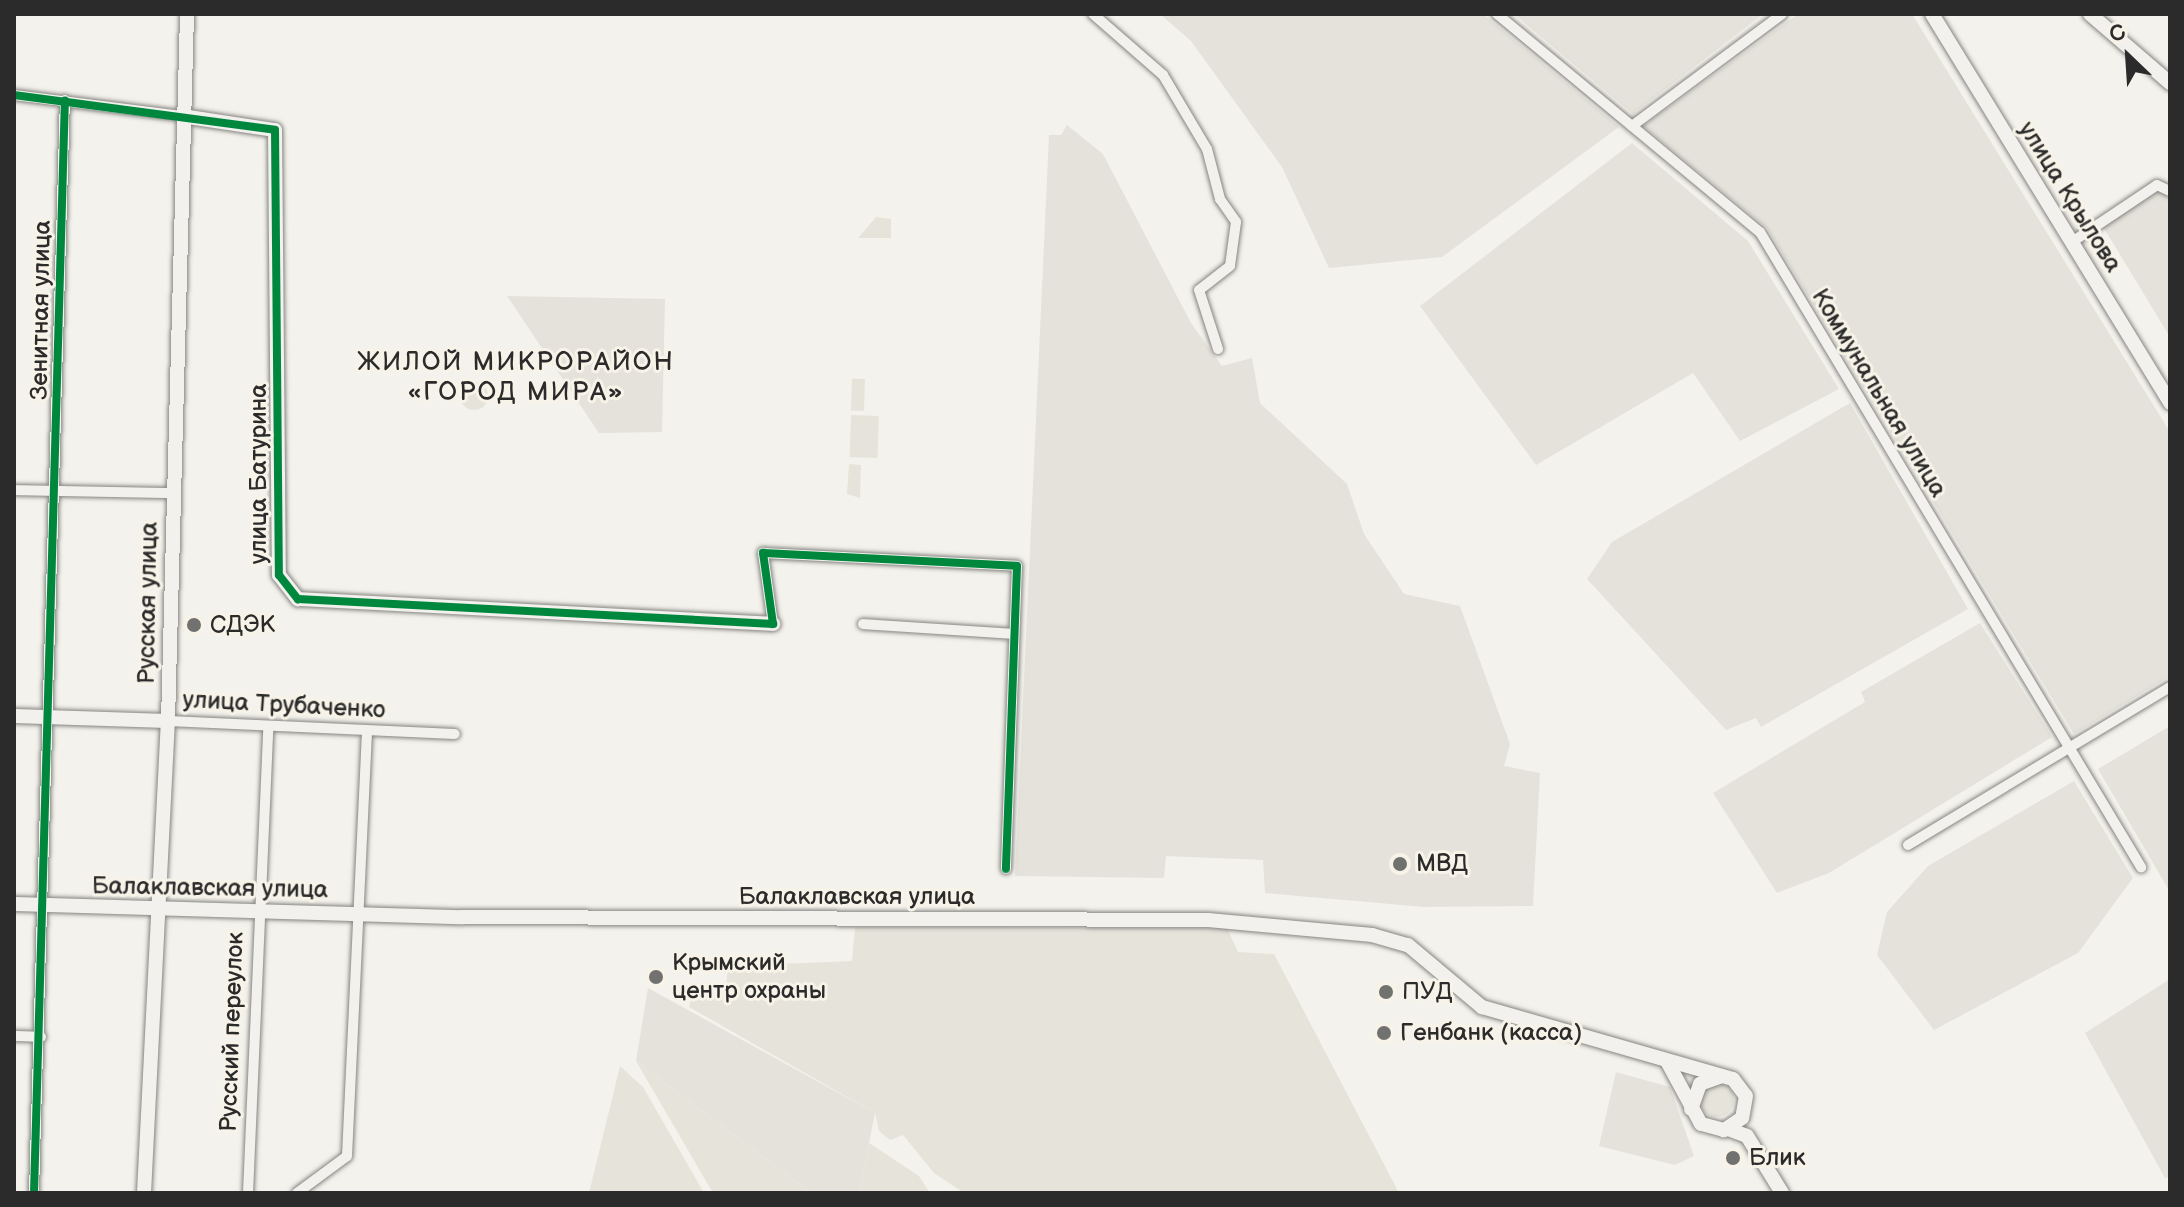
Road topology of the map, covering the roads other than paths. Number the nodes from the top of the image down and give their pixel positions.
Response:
1 (187, 14) edge
2 (1093, 14) edge
3 (1497, 14) edge
4 (1782, 14) edge
5 (1932, 14) edge
6 (2090, 14) edge
7 (2170, 83) edge
8 (14, 95) edge
9 (65, 100) junction
10 (182, 116) junction
11 (1632, 126) junction
12 (2170, 191) edge
13 (2072, 242) junction
14 (1218, 349) dead end
15 (2170, 403) edge
16 (14, 490) edge
17 (58, 491) junction
18 (172, 493) junction
19 (773, 624) joint
20 (863, 624) dead end
21 (1014, 634) junction
22 (2170, 687) edge
23 (14, 716) edge
24 (52, 718) junction
25 (168, 721) junction
26 (268, 729) junction
27 (367, 732) junction
28 (455, 734) dead end
29 (2070, 747) junction
30 (1908, 845) dead end
31 (2141, 867) dead end
32 (1006, 869) dead end
33 (14, 904) edge
34 (47, 905) junction
35 (160, 910) junction
36 (256, 910) junction
37 (358, 914) junction
38 (14, 1036) edge
39 (41, 1037) junction
40 (1668, 1063) junction
41 (1726, 1076) junction
42 (1692, 1112) junction
43 (1742, 1118) junction
44 (1728, 1129) junction
45 (1747, 1136) junction
46 (34, 1193) edge
47 (144, 1193) edge
48 (248, 1193) edge
49 (297, 1193) edge
50 (1782, 1193) edge

1 - 10 main road, Русская улица
2 - 14 street
3 - 11 street, Коммунальная улица
4 - 11 street
5 - 13 main road, улица Крылова
6 - 7 main road
8 - 9 street, улица Батурина
9 - 10 street, улица Батурина
9 - 17 street, Зенитная улица
10 - 18 main road, Русская улица
10 - 19 main road, улица Батурина
11 - 29 street, Коммунальная улица
12 - 13 street
13 - 15 main road, улица Крылова
16 - 17 street
17 - 18 street
17 - 24 street, Зенитная улица
18 - 25 main road, Русская улица
19 - 21 street
20 - 21 street
21 - 32 street
22 - 29 street
23 - 24 main road, улица Трубаченко
24 - 25 main road, улица Трубаченко
24 - 34 street, Зенитная улица
25 - 26 street, улица Трубаченко
25 - 35 main road, Русская улица
26 - 27 street, улица Трубаченко
26 - 36 street, Русский переулок
27 - 28 street, улица Трубаченко
27 - 37 street
29 - 30 street
29 - 31 street, Коммунальная улица
33 - 34 main road, Балаклавская улица
34 - 35 main road, Балаклавская улица
34 - 39 street, Зенитная улица
35 - 36 main road, Балаклавская улица
35 - 47 main road, Русская улица
36 - 37 main road, Балаклавская улица
36 - 48 street, Русский переулок
37 - 40 main road, Балаклавская улица
37 - 49 street
38 - 39 street
39 - 46 street, Зенитная улица
40 - 41 main road, Балаклавская улица
40 - 42 main road
41 - 42 main road
41 - 43 main road
42 - 44 main road
43 - 44 main road
43 - 45 main road
44 - 45 main road
45 - 50 main road

